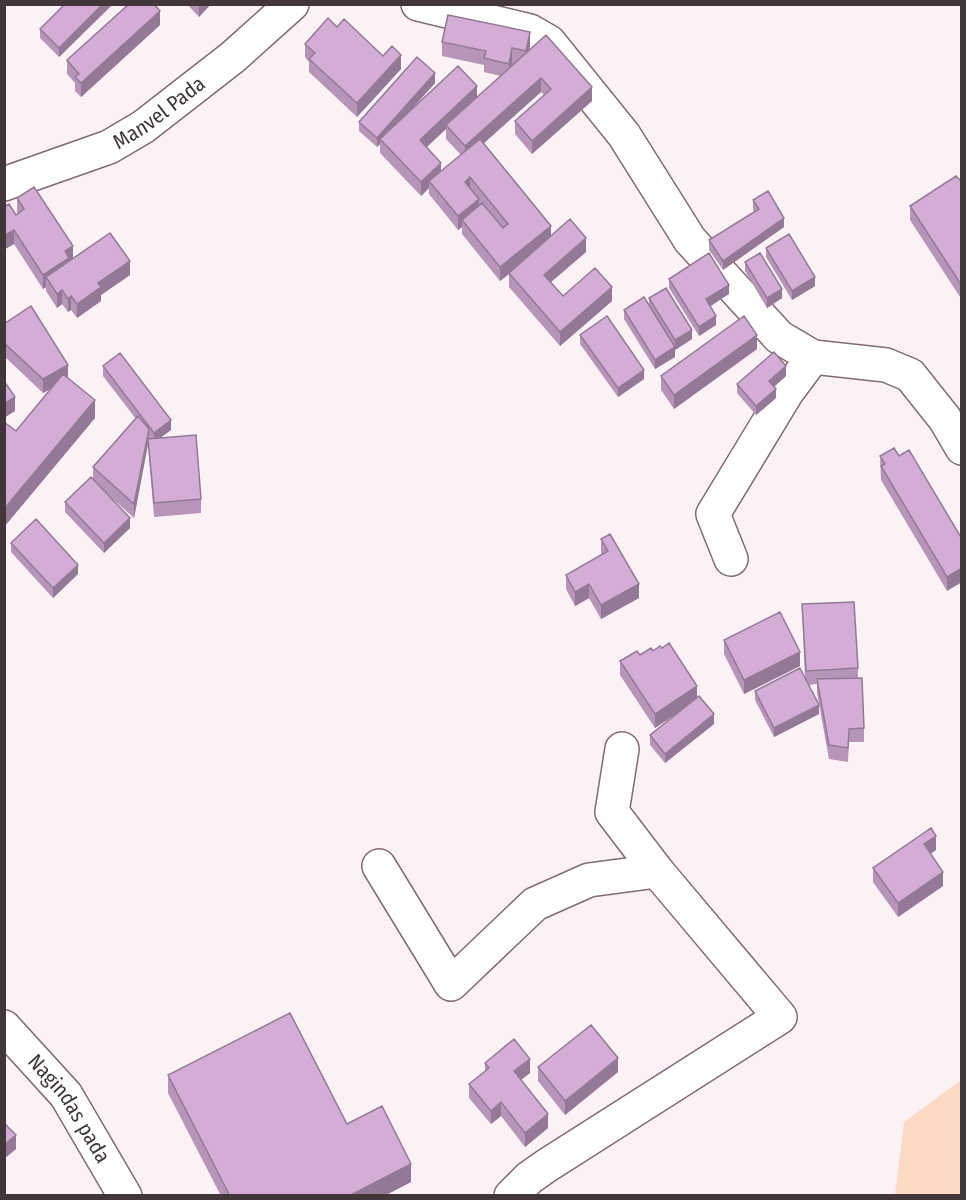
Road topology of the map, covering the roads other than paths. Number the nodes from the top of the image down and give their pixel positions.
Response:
1 (292, 4) edge
2 (418, 4) edge
3 (4, 184) edge
4 (813, 357) junction
5 (962, 448) edge
6 (731, 559) dead end
7 (622, 749) dead end
8 (379, 866) dead end
9 (657, 871) junction
10 (4, 1028) edge
11 (126, 1196) edge
12 (512, 1196) edge

1 - 3 street, Manvel Pada
2 - 4 street
4 - 5 street
4 - 6 street
7 - 9 street
8 - 9 street
9 - 12 street
10 - 11 street, Nagindas pada

